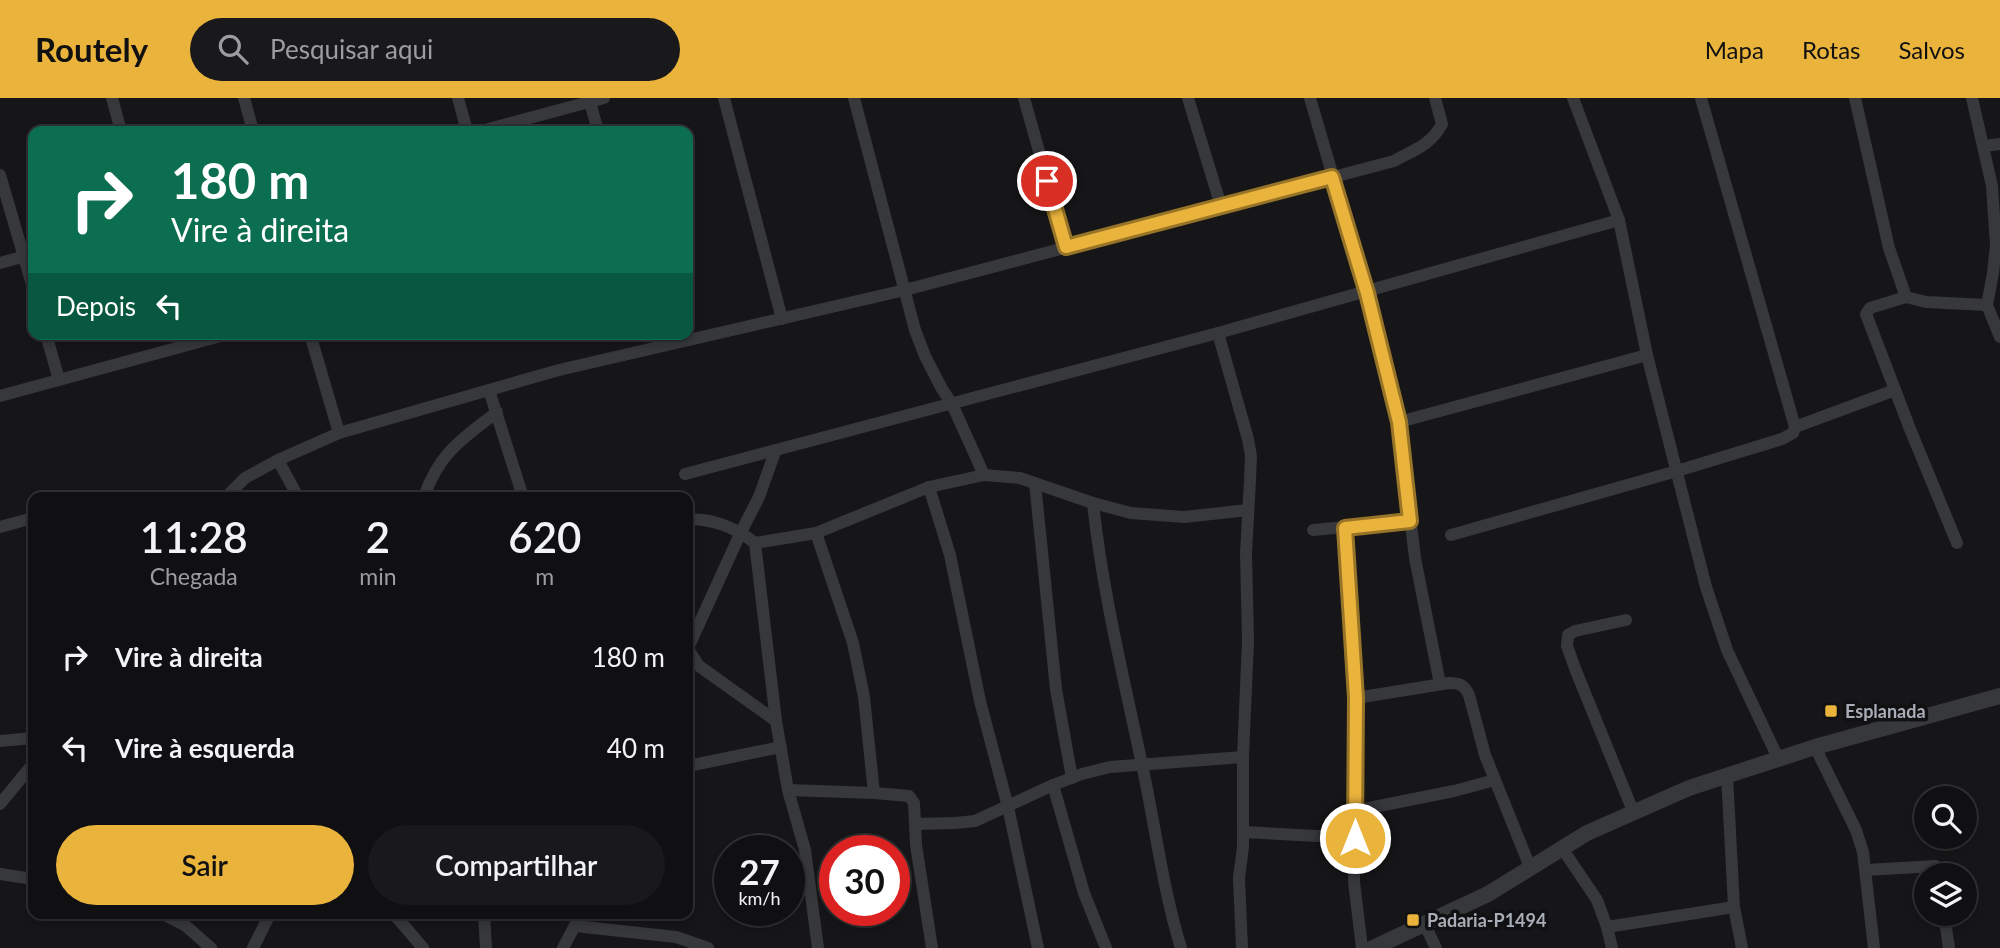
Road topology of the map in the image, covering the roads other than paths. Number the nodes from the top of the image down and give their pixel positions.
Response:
1 (112, 98) edge
2 (244, 98) edge
3 (457, 98) edge
4 (604, 98) edge
5 (724, 98) edge
6 (854, 98) edge
7 (1024, 98) edge
8 (1188, 98) edge
9 (1310, 98) edge
10 (1435, 98) edge
11 (1573, 98) edge
12 (1701, 98) edge
13 (1855, 98) edge
14 (1972, 98) edge
15 (590, 102) junction
16 (120, 126) edge
17 (252, 126) edge
18 (465, 126) edge
19 (500, 126) edge
20 (597, 126) edge
21 (2000, 144) edge
22 (1984, 146) junction
23 (0, 175) edge
24 (1332, 177) junction
25 (1221, 206) junction
26 (1619, 220) junction
27 (1998, 245) edge
28 (1066, 247) junction
29 (28, 252) edge
30 (28, 255) edge
31 (0, 263) edge
32 (905, 290) junction
33 (1367, 293) junction
34 (1906, 298) junction
35 (1987, 305) junction
36 (782, 319) junction
37 (1218, 333) junction
38 (693, 334) edge
39 (2000, 337) edge
40 (48, 340) edge
41 (182, 340) edge
42 (312, 340) edge
43 (654, 341) edge
44 (1647, 355) junction
45 (59, 380) junction
46 (488, 390) junction
47 (1895, 390) junction
48 (0, 396) edge
49 (952, 404) junction
50 (497, 412) junction
51 (1399, 422) junction
52 (1795, 427) junction
53 (339, 433) junction
54 (775, 452) junction
55 (278, 460) junction
56 (1677, 471) junction
57 (685, 474) dead end
58 (984, 475) junction
59 (1035, 482) junction
60 (929, 487) junction
61 (231, 492) edge
62 (295, 492) edge
63 (426, 492) edge
64 (520, 492) edge
65 (1093, 503) junction
66 (1248, 510) junction
67 (28, 519) edge
68 (693, 519) edge
69 (1410, 521) junction
70 (0, 527) edge
71 (1345, 528) junction
72 (1313, 530) dead end
73 (741, 532) junction
74 (816, 533) junction
75 (1451, 535) dead end
76 (755, 543) junction
77 (1957, 544) dead end
78 (1626, 620) dead end
79 (693, 638) edge
80 (693, 657) edge
81 (1440, 684) junction
82 (2000, 696) edge
83 (1356, 698) junction
84 (776, 721) junction
85 (28, 738) edge
86 (0, 741) edge
87 (780, 747) junction
88 (1815, 747) junction
89 (1243, 757) junction
90 (1778, 758) junction
91 (1142, 763) junction
92 (693, 765) edge
93 (28, 770) edge
94 (1727, 775) junction
95 (1072, 778) junction
96 (1495, 780) junction
97 (1053, 785) junction
98 (788, 790) junction
99 (874, 793) junction
100 (0, 804) edge
101 (1008, 807) junction
102 (1354, 811) junction
103 (1633, 811) junction
104 (916, 824) junction
105 (1243, 832) junction
106 (1355, 838) junction
107 (1562, 848) junction
108 (1530, 867) junction
109 (1914, 867) edge
110 (1866, 870) junction
111 (0, 874) edge
112 (28, 878) edge
113 (1734, 907) junction
114 (268, 919) edge
115 (398, 919) edge
116 (484, 919) edge
117 (578, 919) edge
118 (185, 920) edge
119 (1425, 925) junction
120 (575, 926) junction
121 (1946, 926) edge
122 (1607, 927) junction
123 (211, 948) edge
124 (253, 948) edge
125 (423, 948) edge
126 (486, 948) edge
127 (563, 948) edge
128 (708, 948) edge
129 (818, 948) edge
130 (932, 948) edge
131 (1038, 948) edge
132 (1106, 948) edge
133 (1181, 948) edge
134 (1242, 948) edge
135 (1362, 948) edge
136 (1373, 948) edge
137 (1436, 948) edge
138 (1612, 948) edge
139 (1742, 948) edge
140 (1874, 948) edge
141 (1949, 948) edge

1 - 16 street
2 - 17 street
3 - 18 street
4 - 15 street
5 - 36 street
6 - 32 street
7 - 28 street
8 - 25 street
9 - 24 street
10 - 24 street
11 - 26 street
12 - 52 street
13 - 34 street
14 - 22 street
15 - 19 street
15 - 20 street
21 - 22 street
22 - 27 street
23 - 29 street
24 - 25 street
24 - 33 street
25 - 28 street
26 - 33 street
26 - 44 street
27 - 35 street
28 - 32 street
30 - 31 street
32 - 36 street
32 - 49 street
33 - 37 street
33 - 51 street
34 - 35 street
34 - 47 street
35 - 39 street
36 - 38 street
37 - 49 street
37 - 66 street
40 - 45 street
41 - 45 street
42 - 53 street
43 - 46 street
44 - 51 street
44 - 56 street
45 - 48 street
46 - 50 street
46 - 53 street
47 - 52 street
47 - 77 street
49 - 54 street
49 - 58 street
50 - 63 street
50 - 64 street
51 - 69 street
52 - 56 street
53 - 55 street
54 - 57 street
54 - 73 street
55 - 61 street
55 - 62 street
56 - 75 street
56 - 90 street
58 - 59 street
58 - 60 street
59 - 65 street
59 - 95 street
60 - 74 street
60 - 101 street
65 - 66 street
65 - 91 street
66 - 89 street
67 - 70 street
68 - 73 street
69 - 71 street
69 - 81 street
71 - 72 street
71 - 83 street
73 - 76 street
73 - 79 street
74 - 76 street
74 - 99 street
76 - 84 street
78 - 103 street
80 - 84 street
81 - 83 street
81 - 96 street
82 - 88 street
83 - 102 street
84 - 87 street
85 - 86 street
87 - 92 street
87 - 98 street
88 - 90 street
88 - 110 street
89 - 91 street
89 - 105 street
90 - 94 street
91 - 95 street
91 - 133 street
93 - 100 street
94 - 103 street
94 - 113 street
95 - 97 street
96 - 102 street
96 - 108 street
97 - 101 street
97 - 132 street
98 - 99 street
98 - 129 street
99 - 104 street
101 - 104 street
101 - 131 street
102 - 106 street
103 - 107 street
104 - 130 street
105 - 106 street
105 - 134 street
106 - 135 street
107 - 108 street
107 - 122 street
108 - 119 street
109 - 110 street
110 - 140 street
111 - 112 street
113 - 122 street
113 - 139 street
114 - 124 street
115 - 125 street
116 - 126 street
117 - 120 street
118 - 123 street
119 - 136 street
119 - 137 street
120 - 127 street
120 - 128 street
121 - 141 street
122 - 138 street

